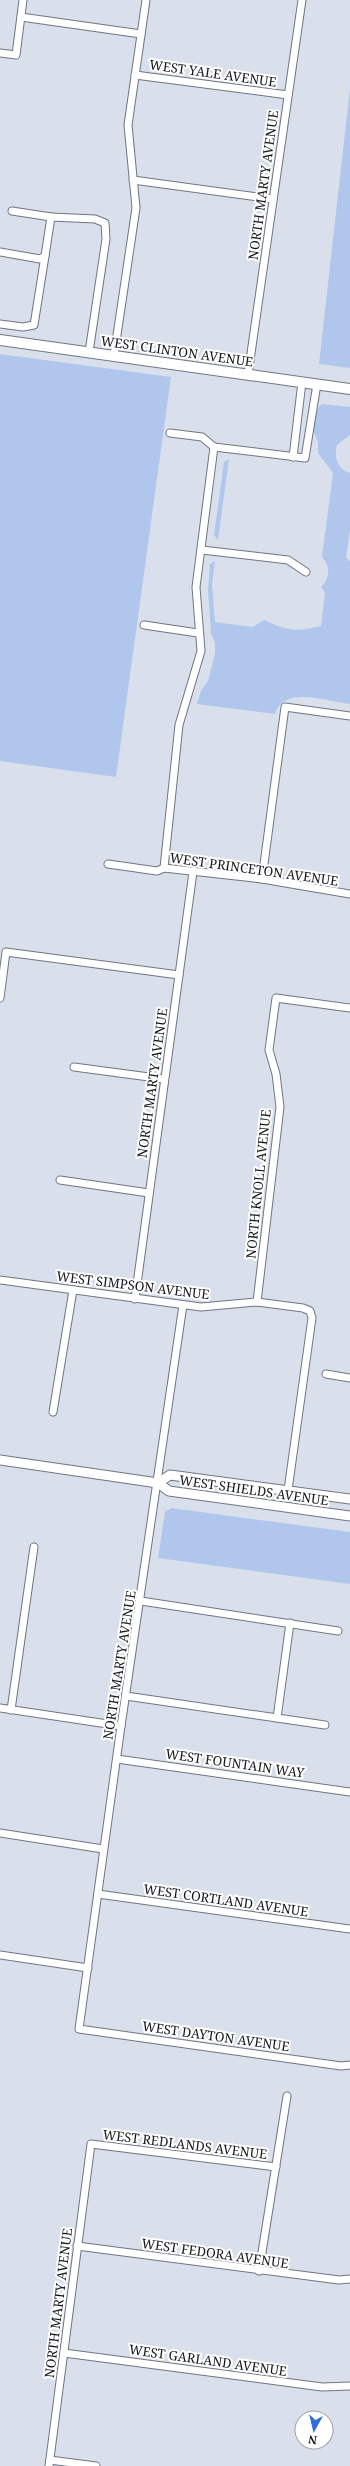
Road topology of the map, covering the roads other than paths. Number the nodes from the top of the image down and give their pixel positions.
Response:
1 (23, 0) edge
2 (146, 0) edge
3 (302, 0) edge
4 (22, 17) junction
5 (141, 34) junction
6 (0, 53) edge
7 (135, 75) junction
8 (288, 95) junction
9 (134, 180) junction
10 (273, 199) junction
11 (12, 211) dead end
12 (51, 217) junction
13 (0, 252) edge
14 (45, 256) junction
15 (0, 324) edge
16 (0, 340) edge
17 (89, 352) junction
18 (114, 355) junction
19 (248, 374) junction
20 (302, 382) junction
21 (317, 384) junction
22 (350, 389) edge
23 (170, 433) dead end
24 (214, 447) junction
25 (293, 457) junction
26 (202, 550) junction
27 (306, 572) dead end
28 (144, 625) dead end
29 (198, 633) junction
30 (350, 716) edge
31 (108, 864) dead end
32 (164, 868) junction
33 (193, 872) junction
34 (262, 879) junction
35 (350, 894) edge
36 (179, 975) junction
37 (0, 998) edge
38 (350, 1008) edge
39 (74, 1067) dead end
40 (164, 1079) junction
41 (60, 1180) dead end
42 (149, 1193) junction
43 (0, 1280) edge
44 (73, 1290) junction
45 (135, 1299) junction
46 (257, 1302) junction
47 (183, 1305) junction
48 (326, 1374) dead end
49 (350, 1378) edge
50 (53, 1412) dead end
51 (0, 1460) edge
52 (158, 1483) junction
53 (288, 1490) junction
54 (350, 1498) edge
55 (350, 1516) edge
56 (34, 1547) dead end
57 (140, 1601) junction
58 (290, 1623) junction
59 (338, 1631) dead end
60 (126, 1696) junction
61 (0, 1708) edge
62 (11, 1710) junction
63 (277, 1718) junction
64 (325, 1725) dead end
65 (121, 1726) junction
66 (117, 1759) junction
67 (350, 1792) edge
68 (0, 1833) edge
69 (104, 1849) junction
70 (98, 1894) junction
71 (350, 1929) edge
72 (0, 1955) edge
73 (88, 1968) junction
74 (79, 2029) joint
75 (350, 2065) edge
76 (288, 2096) dead end
77 (91, 2144) joint
78 (276, 2167) junction
79 (78, 2246) junction
80 (259, 2271) junction
81 (350, 2279) edge
82 (64, 2353) junction
83 (350, 2386) edge
84 (50, 2463) edge
85 (96, 2466) edge

1 - 4 street
2 - 5 street
3 - 8 street, NORTH MARTY AVENUE
4 - 5 street
4 - 6 street
5 - 7 street
7 - 8 street, WEST YALE AVENUE
7 - 9 street
8 - 10 street, NORTH MARTY AVENUE
9 - 10 street
9 - 18 street
10 - 19 street, NORTH MARTY AVENUE
11 - 12 street
12 - 14 street
12 - 17 street
13 - 14 street
14 - 15 street
16 - 17 main road, WEST CLINTON AVENUE
17 - 18 main road, WEST CLINTON AVENUE
18 - 19 main road, WEST CLINTON AVENUE
19 - 20 main road, WEST CLINTON AVENUE
20 - 21 main road, WEST CLINTON AVENUE
20 - 25 street
21 - 22 main road, WEST CLINTON AVENUE
21 - 25 street
23 - 24 street
24 - 25 street
24 - 26 street
26 - 27 street
26 - 29 street
28 - 29 street
29 - 32 street
30 - 34 street
31 - 32 street, WEST PRINCETON AVENUE
32 - 33 street, WEST PRINCETON AVENUE
33 - 34 street, WEST PRINCETON AVENUE
33 - 36 street, NORTH MARTY AVENUE
34 - 35 street, WEST PRINCETON AVENUE
36 - 37 street
36 - 40 street, NORTH MARTY AVENUE
38 - 46 street, NORTH KNOLL AVENUE
39 - 40 street
40 - 42 street, NORTH MARTY AVENUE
41 - 42 street
42 - 45 street, NORTH MARTY AVENUE
43 - 44 street, WEST SIMPSON AVENUE
44 - 45 street, WEST SIMPSON AVENUE
44 - 50 street
45 - 47 street, WEST SIMPSON AVENUE
46 - 47 street, WEST SIMPSON AVENUE
46 - 53 street, WEST SIMPSON AVENUE
47 - 52 street, NORTH MARTY AVENUE
48 - 49 street
51 - 52 street, WEST SHIELDS AVENUE
52 - 53 street, WEST SHIELDS AVENUE
52 - 55 street, WEST SHIELDS AVENUE
52 - 57 street, NORTH MARTY AVENUE
53 - 54 street, WEST SHIELDS AVENUE
56 - 62 street
57 - 58 street
57 - 60 street, NORTH MARTY AVENUE
58 - 59 street
58 - 63 street
60 - 63 street
60 - 65 street, NORTH MARTY AVENUE
61 - 62 street
62 - 65 street
63 - 64 street
65 - 66 street, NORTH MARTY AVENUE
66 - 67 street, WEST FOUNTAIN WAY
66 - 69 street, NORTH MARTY AVENUE
68 - 69 street
69 - 70 street, NORTH MARTY AVENUE
70 - 71 street, WEST CORTLAND AVENUE
70 - 73 street, NORTH MARTY AVENUE
72 - 73 street
73 - 74 street, NORTH MARTY AVENUE
74 - 75 street, WEST DAYTON AVENUE
76 - 78 street
77 - 78 street, WEST REDLANDS AVENUE
77 - 79 street, NORTH MARTY AVENUE
78 - 80 street
79 - 80 street, WEST FEDORA AVENUE
79 - 82 street, NORTH MARTY AVENUE
80 - 81 street, WEST FEDORA AVENUE
82 - 83 street, WEST GARLAND AVENUE
82 - 84 street, NORTH MARTY AVENUE
84 - 85 street

